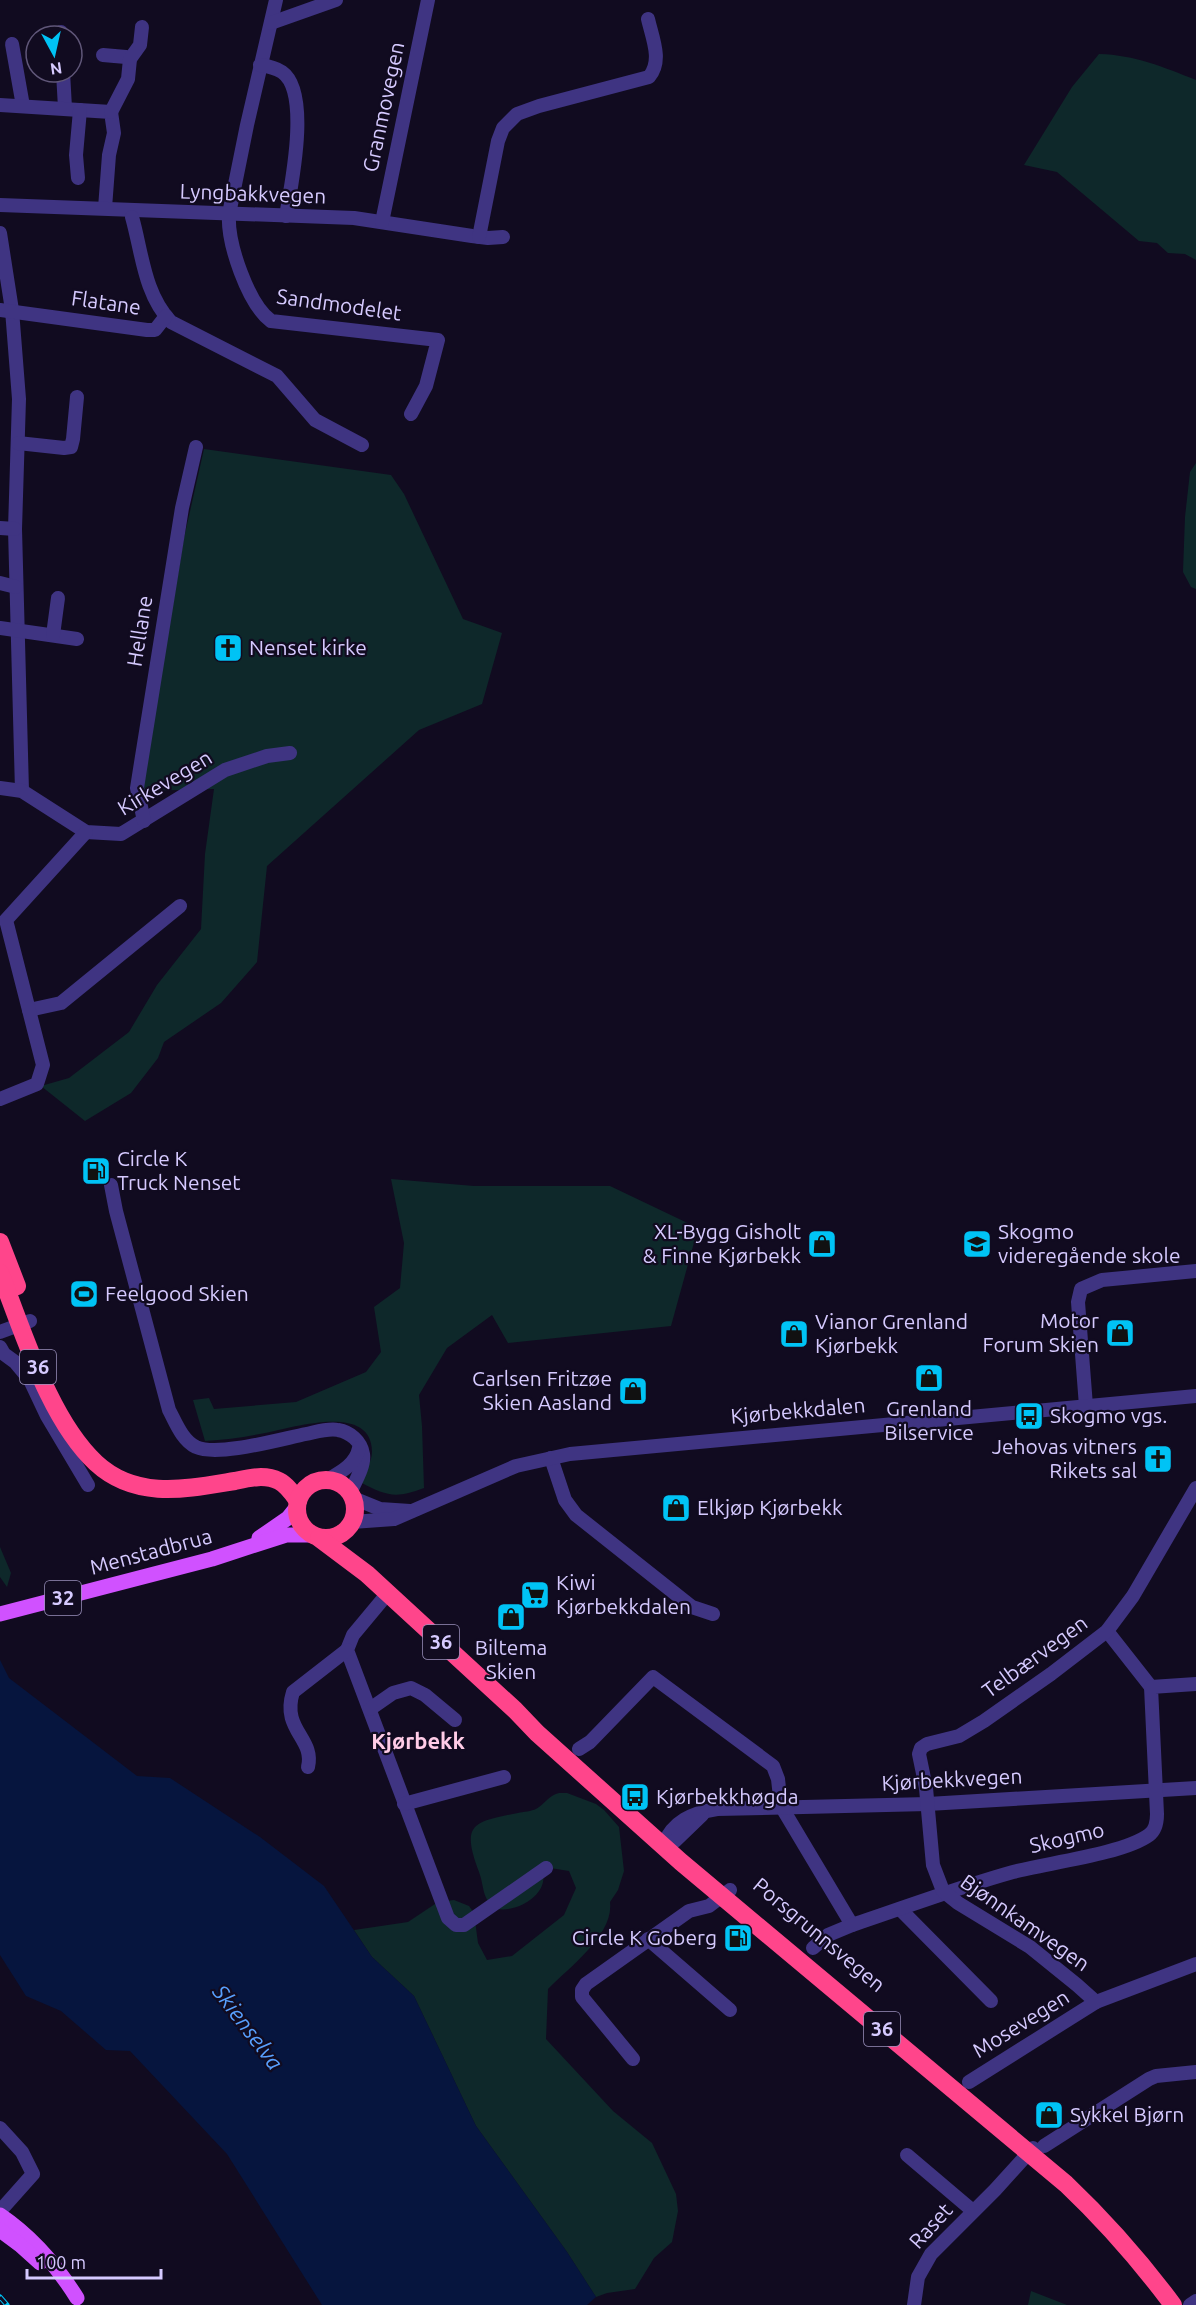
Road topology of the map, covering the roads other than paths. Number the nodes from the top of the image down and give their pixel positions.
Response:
1 (276, 0) edge
2 (336, 0) edge
3 (428, 0) edge
4 (648, 19) dead end
5 (271, 23) junction
6 (142, 27) dead end
7 (12, 44) dead end
8 (103, 55) dead end
9 (130, 59) junction
10 (260, 65) junction
11 (63, 84) edge
12 (0, 105) edge
13 (23, 106) junction
14 (64, 108) junction
15 (80, 110) junction
16 (111, 112) junction
17 (78, 178) dead end
18 (0, 205) edge
19 (105, 208) junction
20 (230, 214) junction
21 (286, 216) junction
22 (132, 217) dead end
23 (382, 222) junction
24 (0, 233) edge
25 (479, 237) junction
26 (503, 237) dead end
27 (6, 310) edge
28 (166, 316) junction
29 (77, 397) dead end
30 (411, 414) dead end
31 (18, 443) junction
32 (362, 445) dead end
33 (196, 447) dead end
34 (0, 528) edge
35 (15, 529) junction
36 (0, 583) edge
37 (16, 587) junction
38 (58, 598) dead end
39 (0, 628) edge
40 (18, 629) junction
41 (53, 635) junction
42 (77, 639) dead end
43 (290, 753) dead end
44 (0, 788) edge
45 (22, 791) junction
46 (144, 821) junction
47 (86, 832) junction
48 (180, 906) dead end
49 (3, 915) edge
50 (6, 943) edge
51 (29, 1010) junction
52 (0, 1099) edge
53 (111, 1185) dead end
54 (0, 1242) edge
55 (1196, 1271) edge
56 (0, 1273) edge
57 (25, 1323) junction
58 (0, 1332) edge
59 (0, 1347) edge
60 (1196, 1396) edge
61 (1086, 1406) junction
62 (360, 1446) junction
63 (551, 1458) junction
64 (319, 1482) junction
65 (210, 1484) junction
66 (88, 1485) dead end
67 (1196, 1488) edge
68 (351, 1496) junction
69 (297, 1504) junction
70 (415, 1511) junction
71 (350, 1525) junction
72 (315, 1536) junction
73 (243, 1547) junction
74 (367, 1574) junction
75 (388, 1593) junction
76 (0, 1614) edge
77 (713, 1614) dead end
78 (1107, 1631) junction
79 (347, 1650) junction
80 (1196, 1684) edge
81 (1151, 1687) junction
82 (370, 1709) junction
83 (455, 1720) dead end
84 (579, 1749) dead end
85 (308, 1767) dead end
86 (504, 1777) dead end
87 (1196, 1788) edge
88 (1156, 1790) junction
89 (404, 1804) junction
90 (928, 1804) junction
91 (781, 1806) junction
92 (668, 1840) junction
93 (546, 1868) dead end
94 (726, 1893) junction
95 (946, 1893) junction
96 (900, 1909) junction
97 (852, 1925) junction
98 (648, 1939) junction
99 (813, 1948) dead end
100 (1196, 1964) edge
101 (991, 2001) dead end
102 (1096, 2002) junction
103 (730, 2010) dead end
104 (633, 2059) dead end
105 (1196, 2072) edge
106 (969, 2082) dead end
107 (0, 2128) edge
108 (1036, 2149) junction
109 (907, 2155) dead end
110 (973, 2211) junction
111 (0, 2213) edge
112 (0, 2230) edge
113 (1196, 2301) edge
114 (80, 2302) edge
115 (914, 2305) edge
116 (1173, 2305) edge
117 (1188, 2305) edge

1 - 5 street
2 - 5 street
3 - 23 street, Granmovegen
4 - 25 street
5 - 10 street
6 - 9 street
7 - 13 street
8 - 9 street
9 - 16 street
10 - 20 street
10 - 21 street
11 - 14 street
12 - 13 street
13 - 14 street
14 - 15 street
15 - 16 street
15 - 17 street
16 - 19 street
18 - 19 street, Lyngbakkvegen
19 - 20 street, Lyngbakkvegen
20 - 21 street, Lyngbakkvegen
20 - 30 street, Sandmodelet
21 - 23 street, Lyngbakkvegen
22 - 28 street, Flatane
23 - 25 street, Lyngbakkvegen
24 - 27 street
25 - 26 street, Lyngbakkvegen
27 - 28 street, Flatane
27 - 31 street
28 - 32 street
29 - 31 street
31 - 35 street
33 - 46 street, Hellane
34 - 35 street
35 - 37 street
36 - 37 street
37 - 40 street
38 - 41 street
39 - 40 street
40 - 41 street
40 - 45 street
41 - 42 street
43 - 46 street, Kirkevegen
44 - 45 street, Kirkevegen
45 - 47 street, Kirkevegen
46 - 47 street, Kirkevegen
47 - 49 street
48 - 51 street
49 - 50 street
50 - 51 street
51 - 52 street
53 - 62 street
54 - 57 highway, 36
55 - 61 street
56 - 57 highway, 36
57 - 58 street
57 - 65 highway, 36
59 - 66 street
60 - 61 street, Kjørbekkdalen
61 - 63 street, Kjørbekkdalen
62 - 64 street
62 - 68 street
63 - 70 street, Kjørbekkdalen
63 - 77 street
64 - 65 highway, 36
64 - 68 highway, 36
64 - 69 highway
65 - 69 highway, 36
67 - 78 street, Telbærvegen
68 - 70 street, Kjørbekkdalen
68 - 71 highway, 36
69 - 72 highway, 36
69 - 73 main road, Menstadbrua / 32
70 - 71 street, Kjørbekkdalen
71 - 72 highway
71 - 74 highway, Porsgrunnsvegen / 36
72 - 73 main road, Menstadbrua / 32
72 - 74 highway, Porsgrunnsvegen / 36
73 - 76 main road, Menstadbrua / 32
74 - 75 highway, Porsgrunnsvegen / 36
75 - 79 street
75 - 92 highway, Porsgrunnsvegen / 36
78 - 81 street
78 - 90 street, Telbærvegen
79 - 82 street
79 - 85 street
80 - 81 street
81 - 88 street, Skogmo
82 - 83 street
82 - 89 street
84 - 91 street
86 - 89 street
87 - 88 street, Kjørbekkvegen
88 - 90 street, Kjørbekkvegen
88 - 95 street, Skogmo
89 - 93 street
90 - 91 street, Kjørbekkvegen
90 - 95 street, Bjønnkamvegen
91 - 92 street, Kjørbekkvegen
91 - 97 street
92 - 94 highway, Porsgrunnsvegen / 36
94 - 98 street
94 - 108 highway, Porsgrunnsvegen / 36
95 - 96 street, Skogmo
95 - 102 street, Bjønnkamvegen
96 - 97 street, Skogmo
96 - 101 street
97 - 99 street, Skogmo
98 - 103 street
98 - 104 street
100 - 102 street, Mosevegen
102 - 106 street, Mosevegen
105 - 108 street, Raset
107 - 111 street
108 - 110 street, Raset
108 - 116 highway, Porsgrunnsvegen / 36
108 - 117 highway, Porsgrunnsvegen / 36
109 - 110 street, Raset
110 - 115 street, Raset
111 - 114 main road
112 - 114 main road
113 - 117 street

